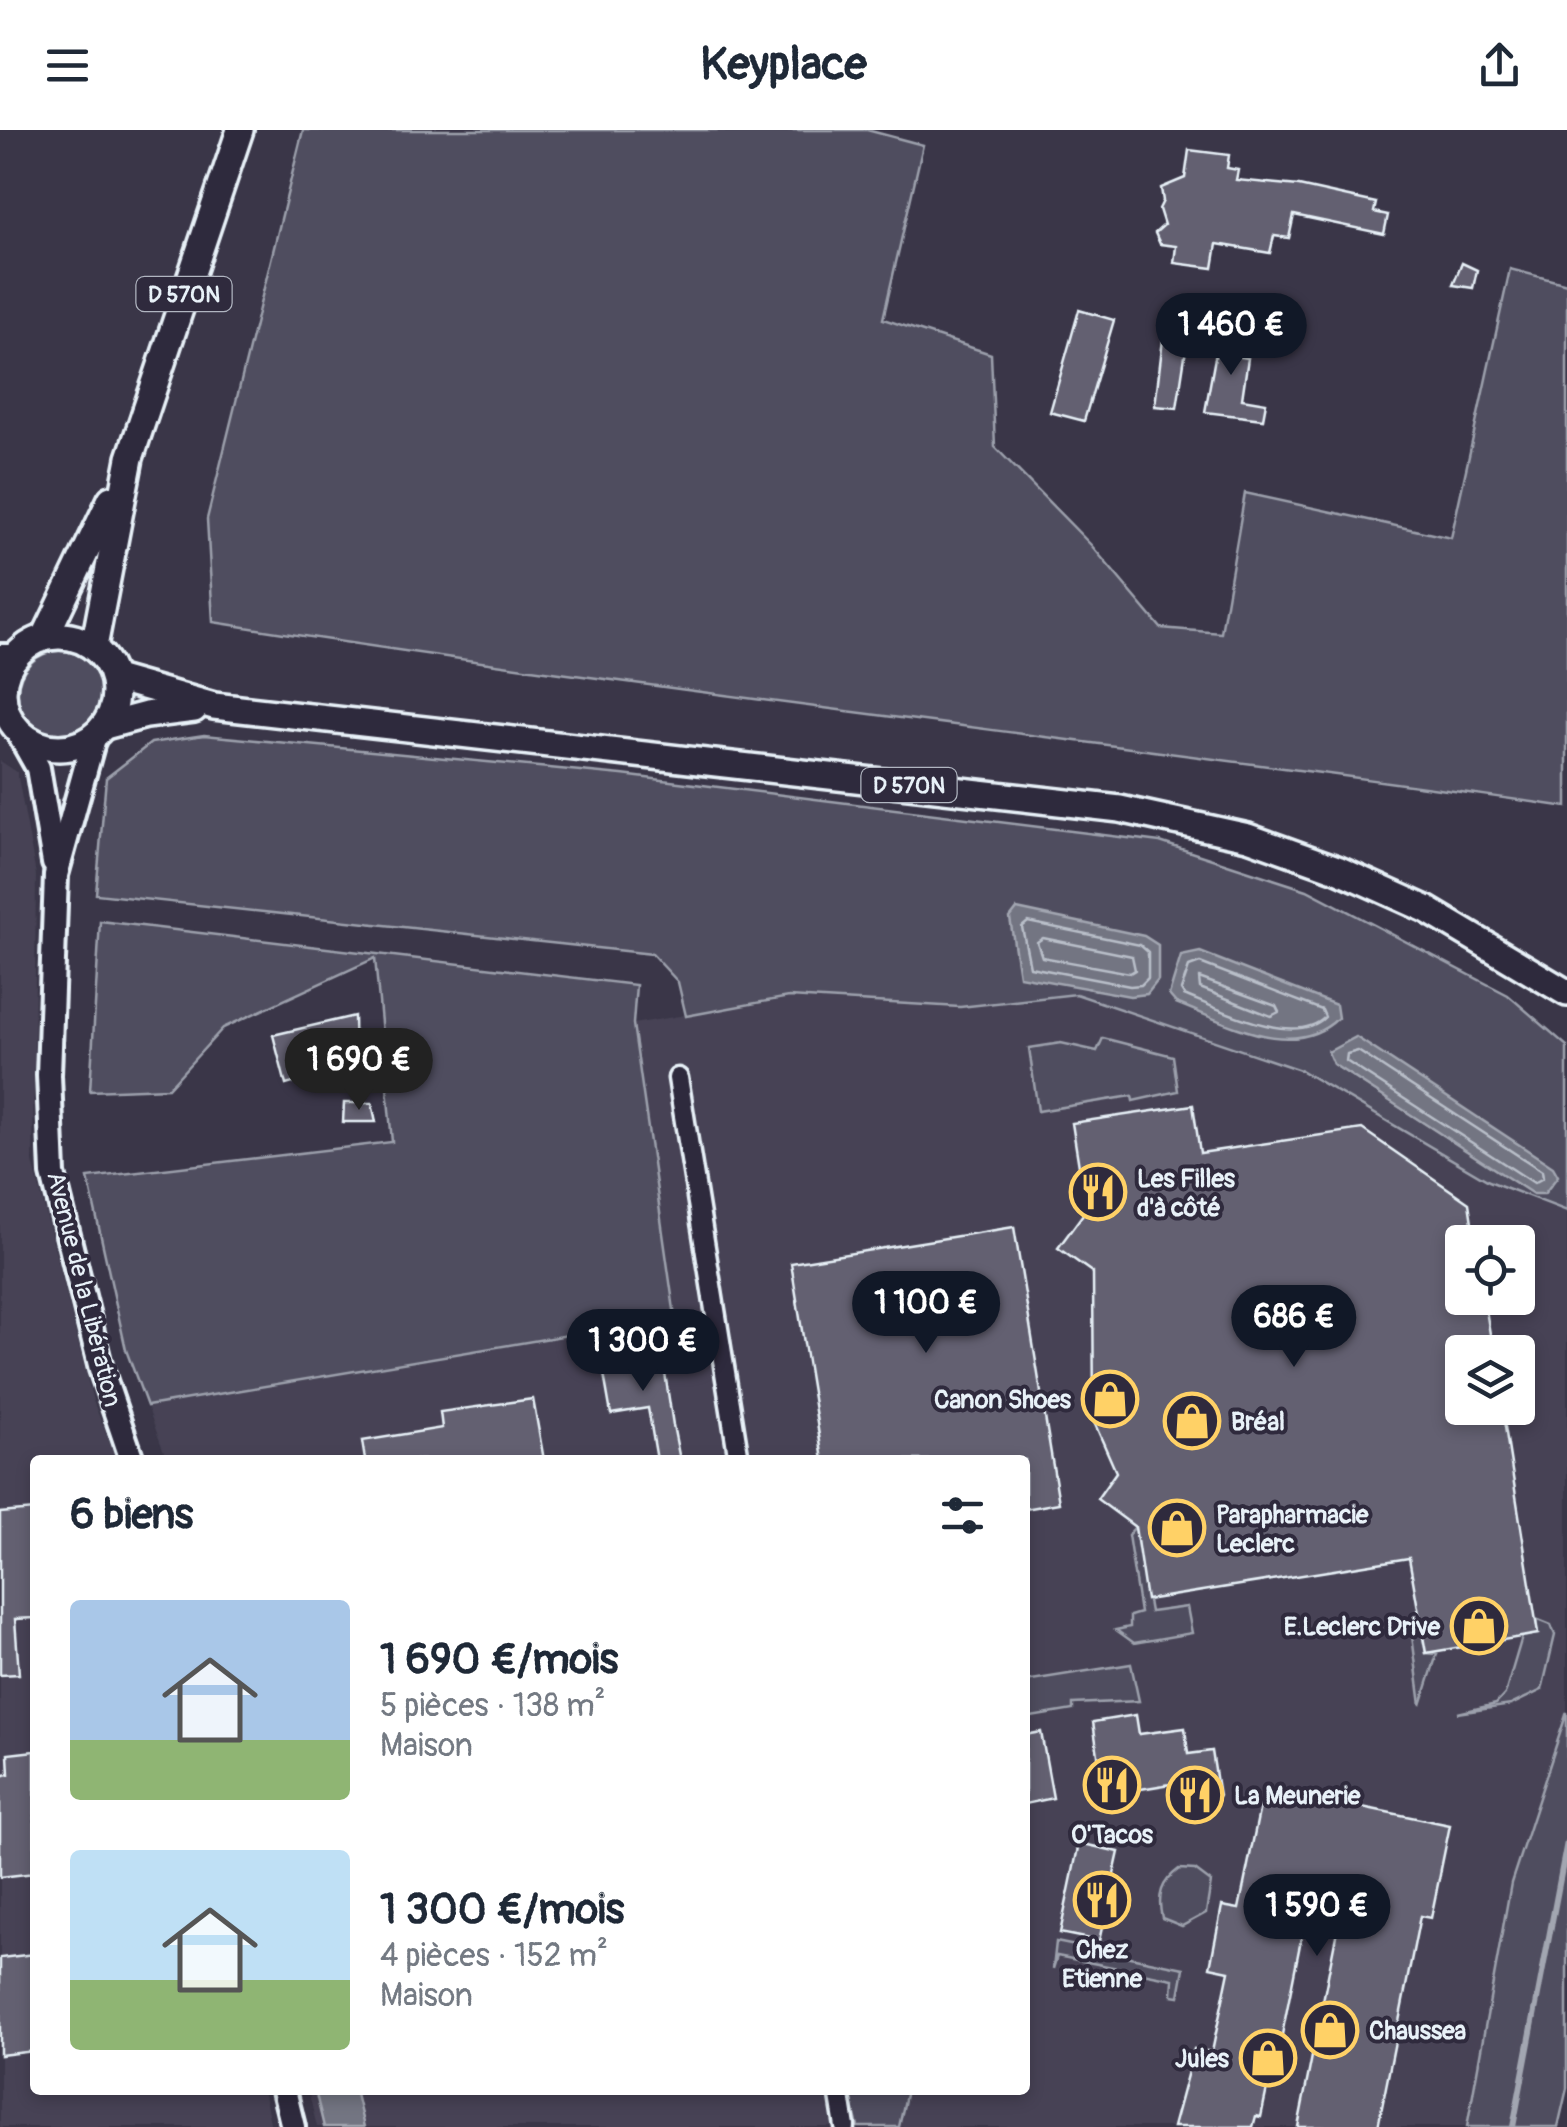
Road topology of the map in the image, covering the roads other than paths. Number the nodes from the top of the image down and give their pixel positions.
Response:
1 (240, 130) edge
2 (130, 458) junction
3 (45, 637) junction
4 (94, 647) junction
5 (8, 656) edge
6 (115, 678) junction
7 (214, 706) junction
8 (7, 713) edge
9 (99, 732) junction
10 (56, 875) junction
11 (1567, 993) edge
12 (678, 1078) dead end
13 (130, 1455) edge
14 (738, 1455) edge
15 (285, 2095) edge
16 (836, 2095) edge
17 (838, 2095) edge
18 (293, 2127) edge
19 (832, 2127) edge
20 (844, 2127) edge

1 - 2 main road, D 570N
2 - 3 main road, D 570N
2 - 4 main road, D 570N
3 - 4 main road
3 - 5 main road
4 - 6 main road
5 - 8 main road
6 - 7 main road, D 570N
6 - 9 main road
7 - 9 main road, D 570N
7 - 11 main road, D 570N
8 - 9 main road
8 - 10 main road, Avenue de la Libération
9 - 10 main road, Avenue de la Libération
10 - 13 main road, Avenue de la Libération
12 - 14 street
15 - 18 main road
16 - 19 street
17 - 20 street

